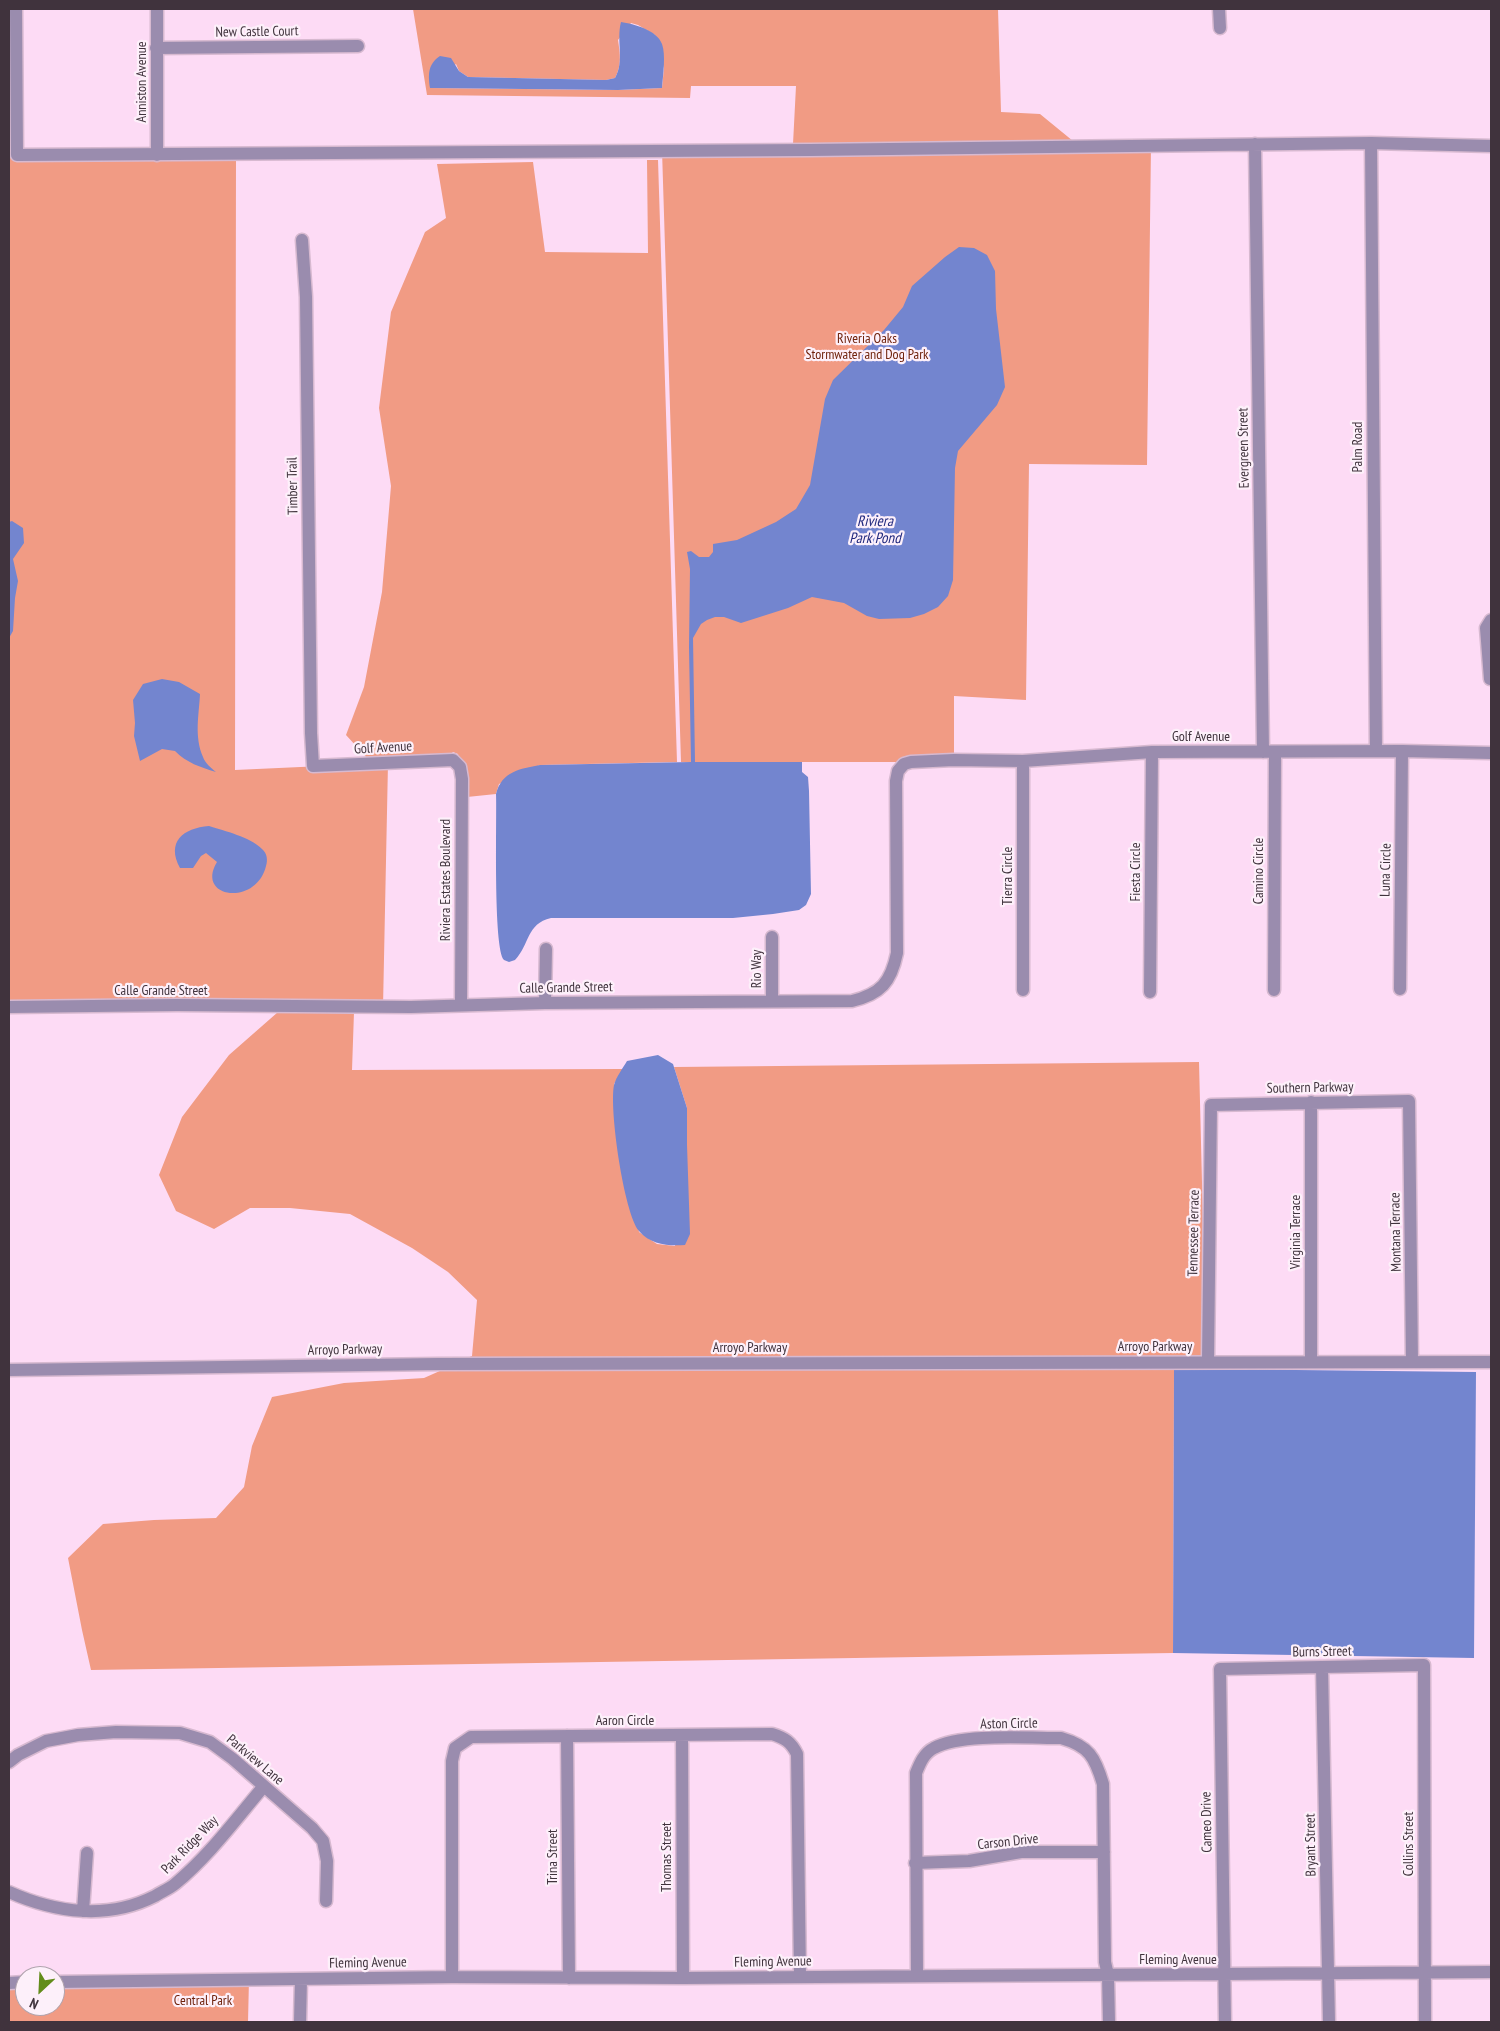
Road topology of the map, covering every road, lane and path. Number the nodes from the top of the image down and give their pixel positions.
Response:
1 (16, 9) edge
2 (157, 9) edge
3 (1220, 9) edge
4 (1220, 28) dead end
5 (358, 46) dead end
6 (156, 48) junction
7 (1371, 143) junction
8 (1255, 144) junction
9 (1486, 146) edge
10 (158, 155) junction
11 (302, 240) dead end
12 (1491, 620) edge
13 (1490, 679) edge
14 (1376, 751) junction
15 (1402, 751) junction
16 (1152, 752) junction
17 (1269, 752) junction
18 (1491, 753) edge
19 (453, 760) joint
20 (1022, 761) junction
21 (911, 762) joint
22 (313, 766) joint
23 (772, 937) dead end
24 (546, 949) dead end
25 (1400, 989) dead end
26 (1023, 990) dead end
27 (1274, 990) dead end
28 (1150, 992) dead end
29 (772, 1001) junction
30 (545, 1003) junction
31 (461, 1004) junction
32 (9, 1007) edge
33 (1409, 1101) joint
34 (1311, 1102) junction
35 (1211, 1105) joint
36 (1208, 1361) junction
37 (1311, 1362) junction
38 (1412, 1362) junction
39 (1491, 1362) edge
40 (9, 1370) edge
41 (1424, 1665) joint
42 (1322, 1667) junction
43 (1220, 1669) joint
44 (682, 1735) junction
45 (567, 1736) junction
46 (9, 1762) edge
47 (264, 1786) junction
48 (1104, 1852) junction
49 (87, 1853) dead end
50 (916, 1863) junction
51 (9, 1892) edge
52 (326, 1901) dead end
53 (83, 1911) junction
54 (1424, 1972) junction
55 (1491, 1972) edge
56 (1329, 1974) junction
57 (1108, 1975) junction
58 (1224, 1975) junction
59 (800, 1976) junction
60 (917, 1976) junction
61 (452, 1977) junction
62 (569, 1978) junction
63 (683, 1978) junction
64 (301, 1979) junction
65 (65, 1982) edge
66 (300, 2022) edge
67 (1109, 2022) edge
68 (1224, 2022) edge
69 (1329, 2022) edge
70 (1425, 2022) edge

1 - 10 street
2 - 6 street, Anniston Avenue
3 - 4 street
5 - 6 street, New Castle Court
6 - 10 street, Anniston Avenue
7 - 8 street
7 - 9 street
7 - 14 street, Palm Road
8 - 10 street
8 - 17 street, Evergreen Street
11 - 22 street, Timber Trail
12 - 13 street
14 - 15 street, Golf Avenue
14 - 17 street, Golf Avenue
15 - 18 street, Golf Avenue
15 - 25 street, Luna Circle
16 - 17 street, Golf Avenue
16 - 20 street, Golf Avenue
16 - 28 street, Fiesta Circle
17 - 27 street, Camino Circle
19 - 22 street, Golf Avenue
19 - 31 street, Riviera Estates Boulevard
20 - 21 street, Golf Avenue
20 - 26 street, Tierra Circle
21 - 29 street, Calle Grande Street
23 - 29 street, Rio Way
24 - 30 street
29 - 30 street, Calle Grande Street
30 - 31 street, Calle Grande Street
31 - 32 street, Calle Grande Street
33 - 34 street, Southern Parkway
33 - 38 street, Montana Terrace
34 - 35 street, Southern Parkway
34 - 37 street, Virginia Terrace
35 - 36 street, Tennessee Terrace
36 - 37 street, Arroyo Parkway
36 - 40 street, Arroyo Parkway
37 - 38 street, Arroyo Parkway
38 - 39 street, Arroyo Parkway
41 - 42 street, Burns Street
41 - 54 street, Collins Street
42 - 43 street, Burns Street
42 - 56 street, Bryant Street
43 - 58 street, Cameo Drive
44 - 45 street, Aaron Circle
44 - 59 street, Aaron Circle
44 - 63 street, Thomas Street
45 - 61 street, Aaron Circle
45 - 62 street, Trina Street
46 - 47 street, Parkview Lane
47 - 52 street, Parkview Lane
47 - 53 street, Park Ridge Way
48 - 50 street, Carson Drive
48 - 50 street, Aston Circle
48 - 57 street, Aston Circle
49 - 53 street
50 - 60 street, Aston Circle
51 - 53 street, Park Ridge Way
54 - 55 street, Fleming Avenue
54 - 56 street, Fleming Avenue
54 - 70 street, Collins Street
56 - 58 street, Fleming Avenue
56 - 69 street, Bryant Street
57 - 58 street, Fleming Avenue
57 - 60 street, Fleming Avenue
57 - 67 street, Aston Circle
58 - 68 street, Cameo Drive
59 - 60 street, Fleming Avenue
59 - 63 street, Fleming Avenue
61 - 62 street, Fleming Avenue
61 - 64 street, Fleming Avenue
62 - 63 street, Fleming Avenue
64 - 65 street, Fleming Avenue
64 - 66 street

